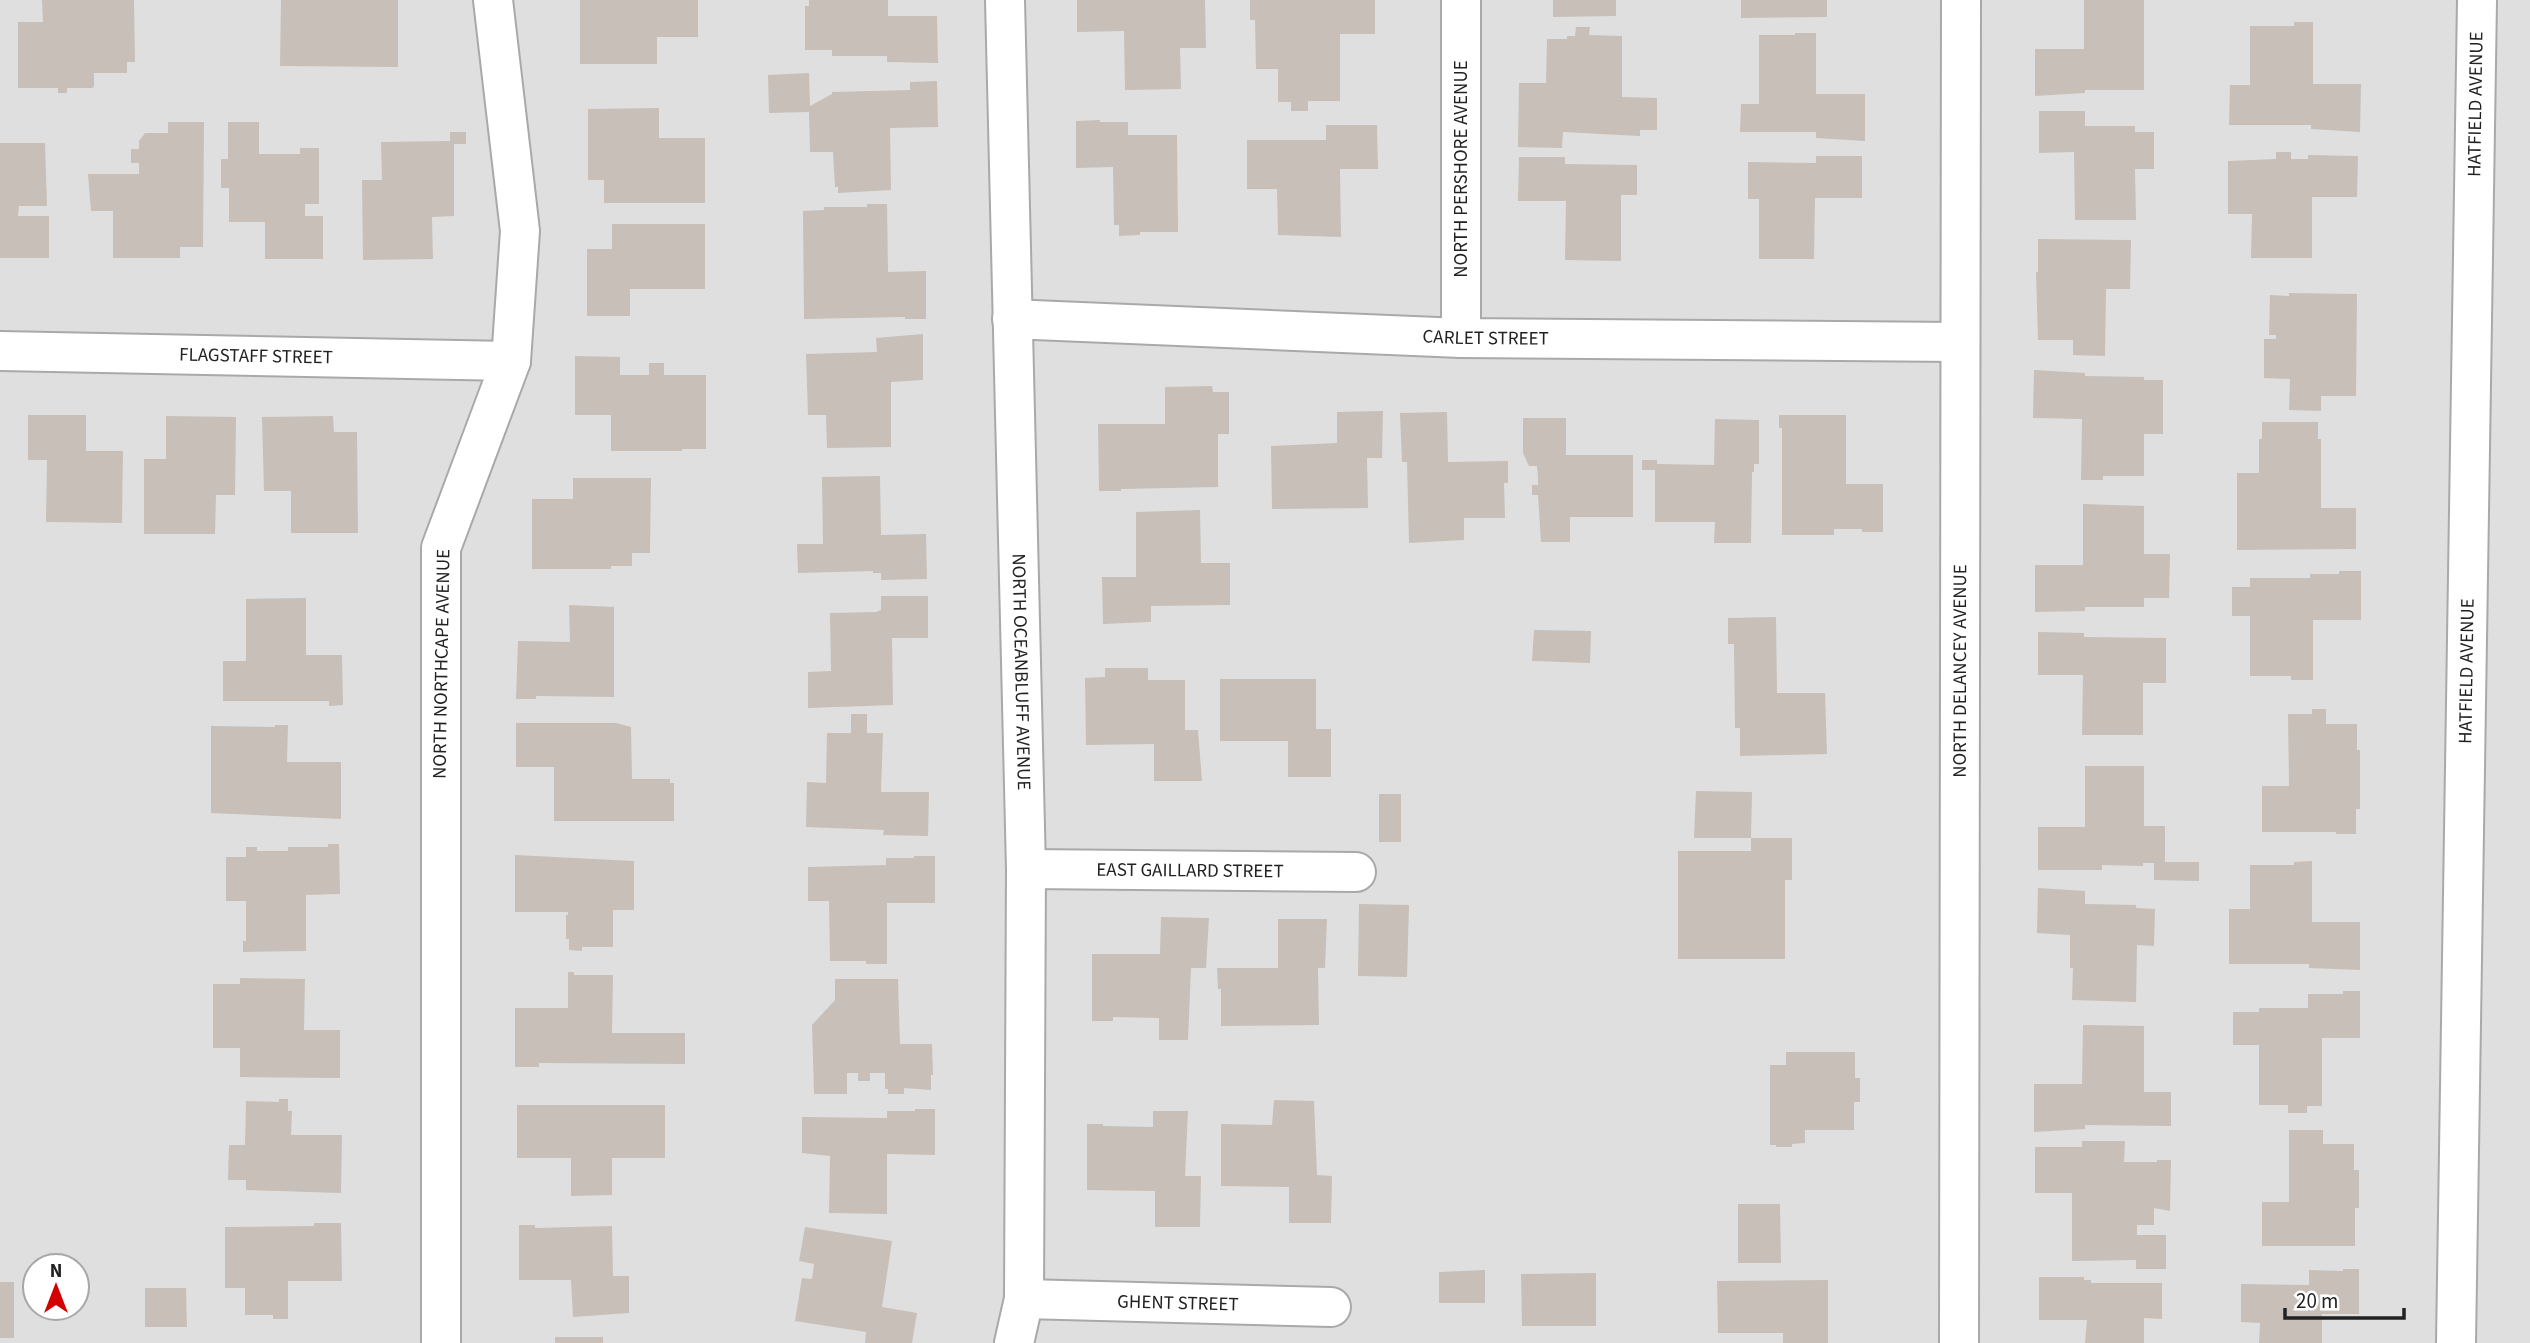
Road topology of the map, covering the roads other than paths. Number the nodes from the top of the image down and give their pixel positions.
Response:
1 (493, 0) edge
2 (1005, 0) edge
3 (1461, 0) edge
4 (1961, 0) edge
5 (2477, 0) edge
6 (1012, 319) junction
7 (1461, 338) junction
8 (1959, 342) junction
9 (0, 351) edge
10 (511, 361) junction
11 (1026, 869) junction
12 (1356, 872) dead end
13 (1024, 1300) junction
14 (1331, 1307) dead end
15 (441, 1343) edge
16 (1014, 1343) edge
17 (1959, 1343) edge
18 (2456, 1343) edge

1 - 10 street, NORTH NORTHCAPE AVENUE
2 - 6 street, NORTH OCEANBLUFF AVENUE
3 - 7 street, NORTH PERSHORE AVENUE
4 - 8 street, NORTH DELANCEY AVENUE
5 - 18 street, HATFIELD AVENUE
6 - 7 street, CARLET STREET
6 - 11 street, NORTH OCEANBLUFF AVENUE
7 - 8 street, CARLET STREET
8 - 17 street, NORTH DELANCEY AVENUE
9 - 10 street, FLAGSTAFF STREET
10 - 15 street, NORTH NORTHCAPE AVENUE
11 - 12 street, EAST GAILLARD STREET
11 - 13 street, NORTH OCEANBLUFF AVENUE
13 - 14 street, GHENT STREET
13 - 16 street, NORTH OCEANBLUFF AVENUE

